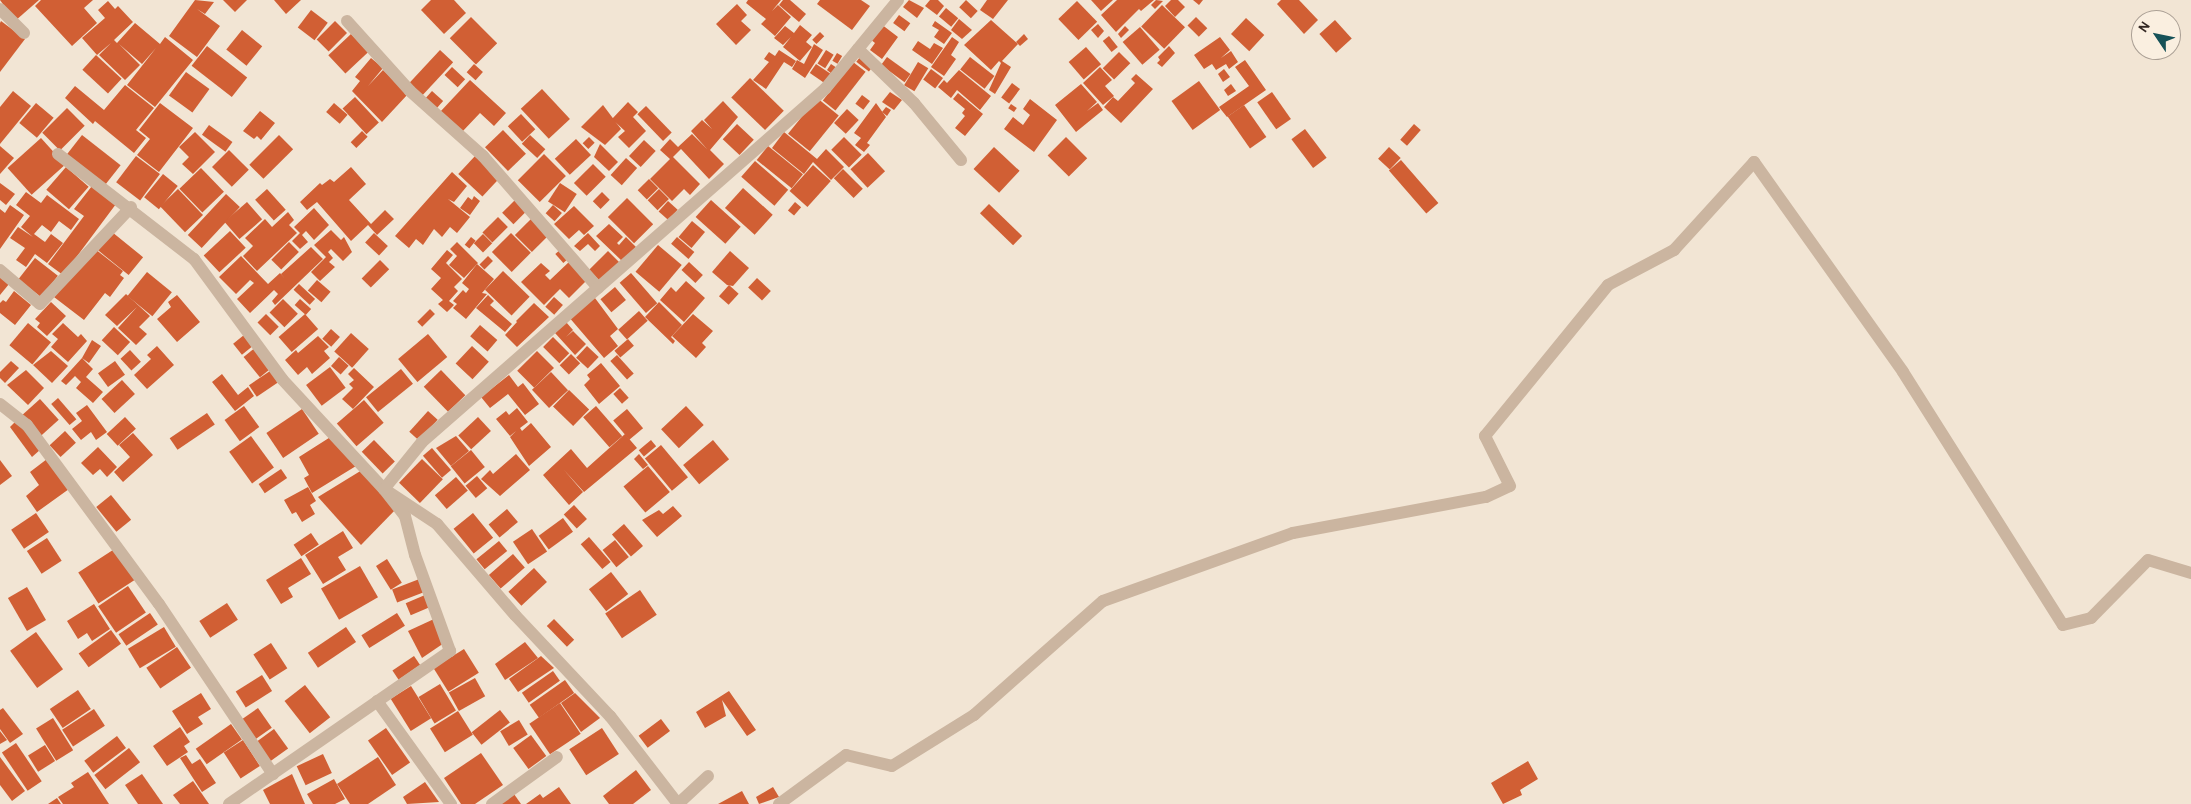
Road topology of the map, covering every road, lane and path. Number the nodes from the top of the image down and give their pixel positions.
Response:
1 (898, 0) edge
2 (0, 9) edge
3 (347, 21) dead end
4 (24, 33) dead end
5 (858, 49) junction
6 (58, 154) dead end
7 (961, 160) dead end
8 (131, 207) junction
9 (0, 270) edge
10 (598, 288) junction
11 (0, 404) edge
12 (384, 489) junction
13 (2191, 573) edge
14 (377, 701) junction
15 (557, 757) dead end
16 (273, 774) junction
17 (708, 776) dead end
18 (229, 804) edge
19 (451, 804) edge
20 (492, 804) edge
21 (678, 804) edge
22 (779, 804) edge

1 - 5 street
2 - 4 street
3 - 10 street
5 - 7 street
5 - 10 street
6 - 8 street
8 - 9 street
8 - 12 street
10 - 12 street
11 - 16 street
12 - 14 street
12 - 21 street
13 - 22 street
14 - 16 street
14 - 19 street
15 - 20 street
16 - 18 street
17 - 21 street

